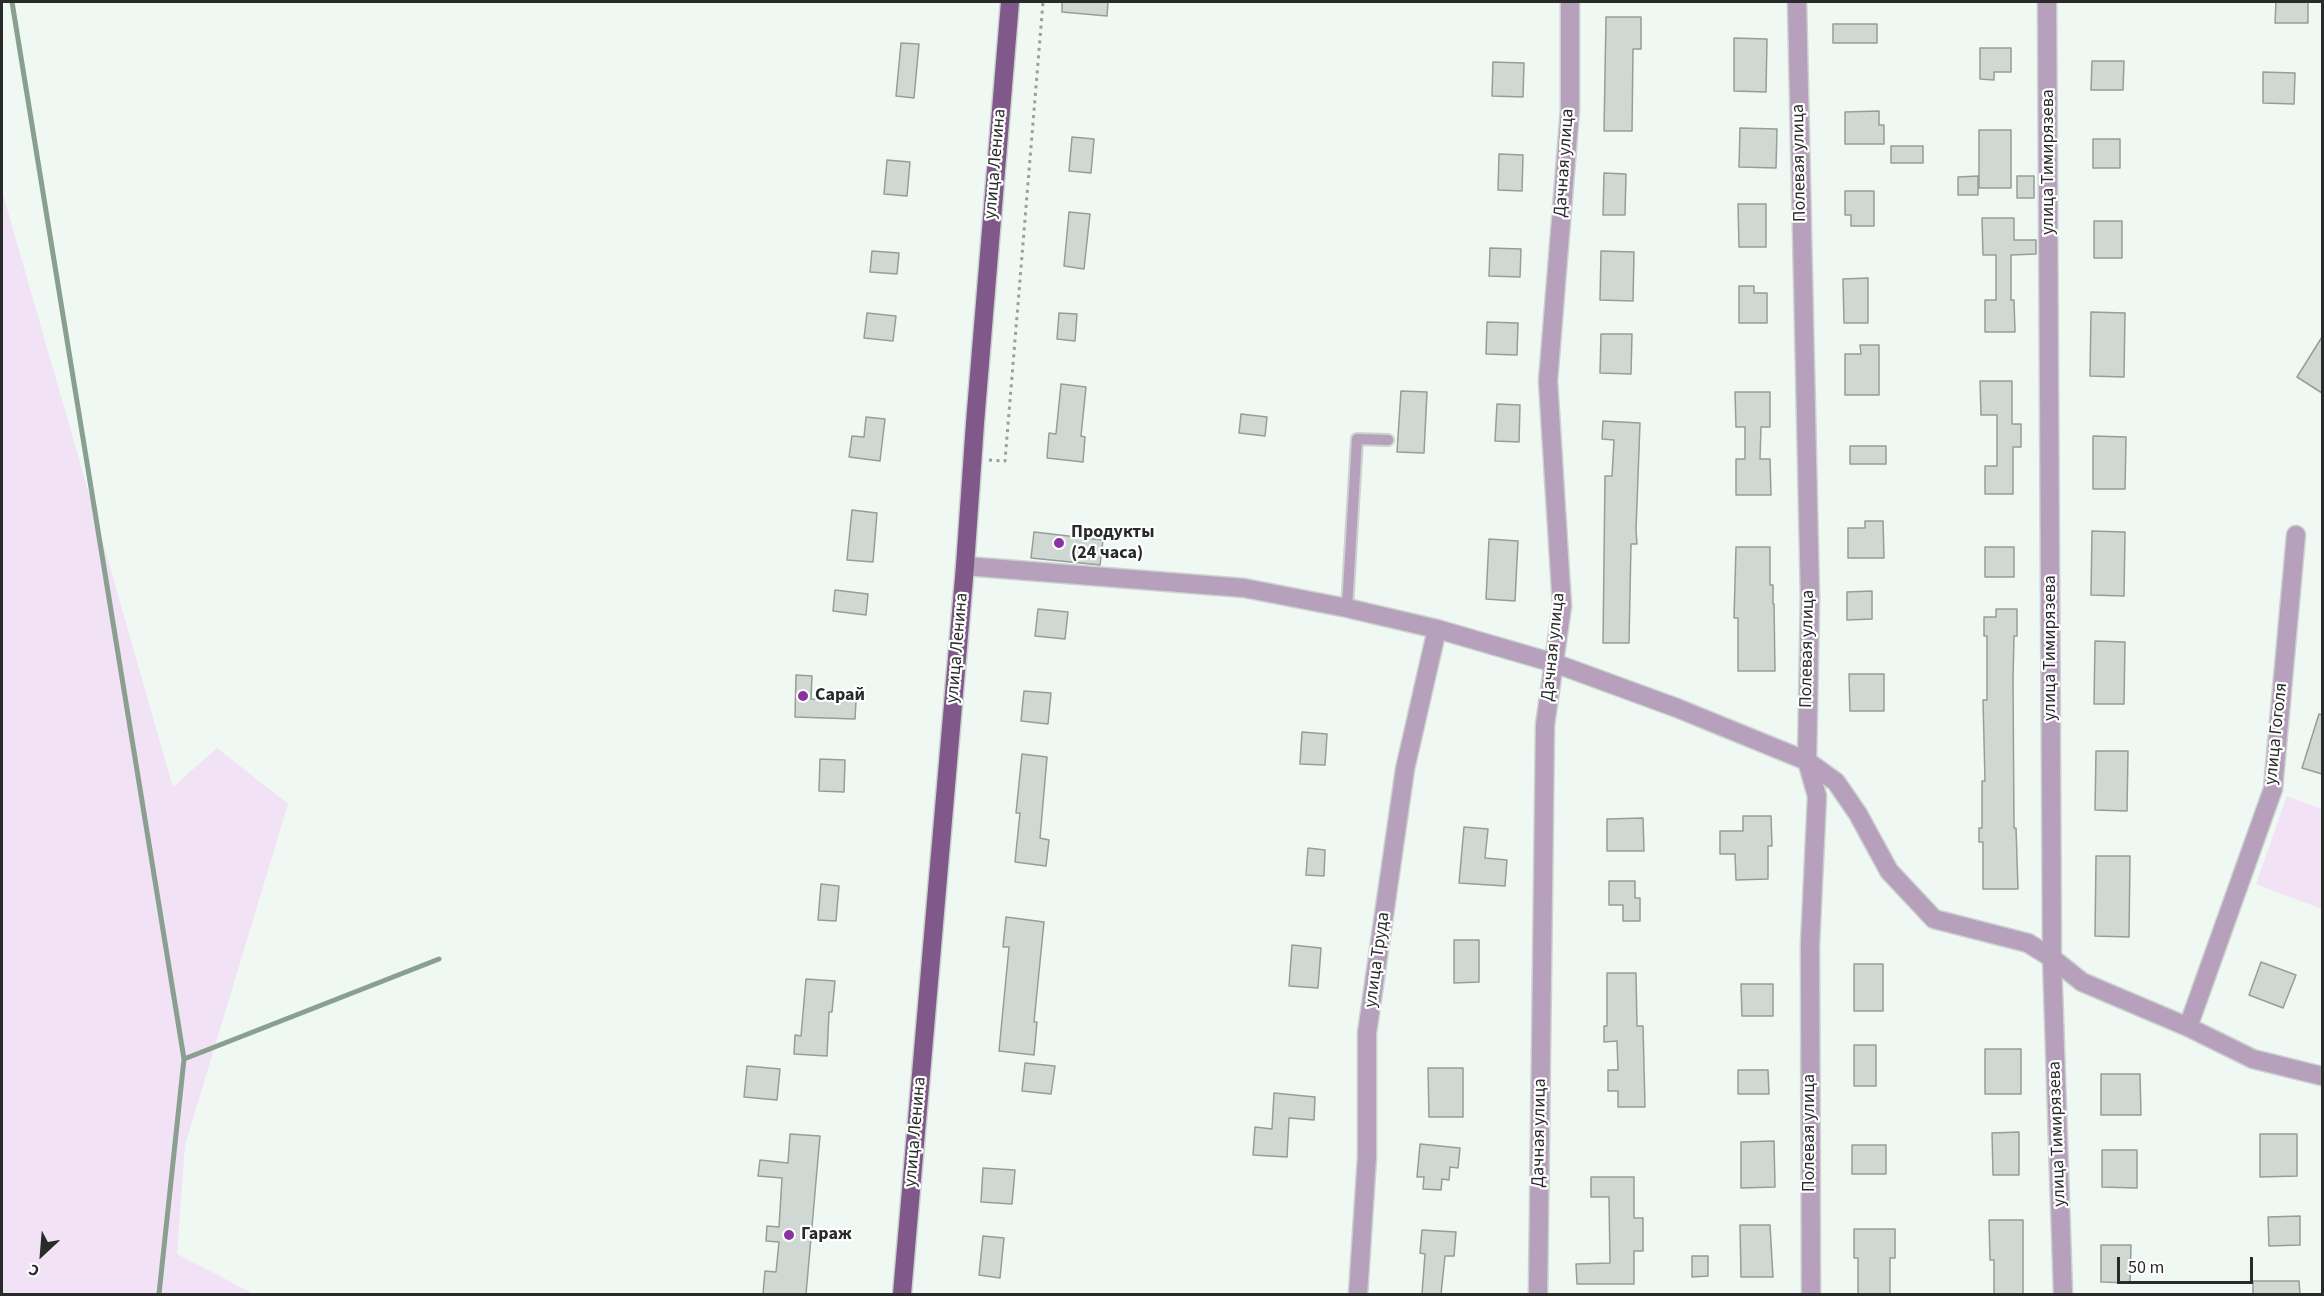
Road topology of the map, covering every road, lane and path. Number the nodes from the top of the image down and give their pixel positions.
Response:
1 (1010, 2) edge
2 (1043, 2) edge
3 (1570, 2) edge
4 (1797, 2) edge
5 (2047, 2) edge
6 (1388, 440) dead end
7 (973, 458) junction
8 (2296, 536) dead end
9 (965, 566) junction
10 (1347, 608) junction
11 (1437, 629) junction
12 (1554, 663) junction
13 (1807, 761) junction
14 (2052, 958) junction
15 (2188, 1027) junction
16 (2322, 1076) edge
17 (902, 1294) edge
18 (1358, 1294) edge
19 (1538, 1294) edge
20 (1811, 1294) edge
21 (2063, 1294) edge

1 - 7 main road, улица Ленина
2 - 7 path
3 - 12 street, Дачная улица
4 - 13 street, Полевая улица
5 - 14 street, улица Тимирязева
6 - 10 lane
7 - 9 main road, улица Ленина
8 - 15 street, улица Гоголя
9 - 10 street
9 - 17 main road, улица Ленина
10 - 11 street
11 - 12 street
11 - 18 street, улица Труда
12 - 13 street
12 - 19 street, Дачная улица
13 - 14 street
13 - 20 street, Полевая улица
14 - 15 street
14 - 21 street, улица Тимирязева
15 - 16 street

